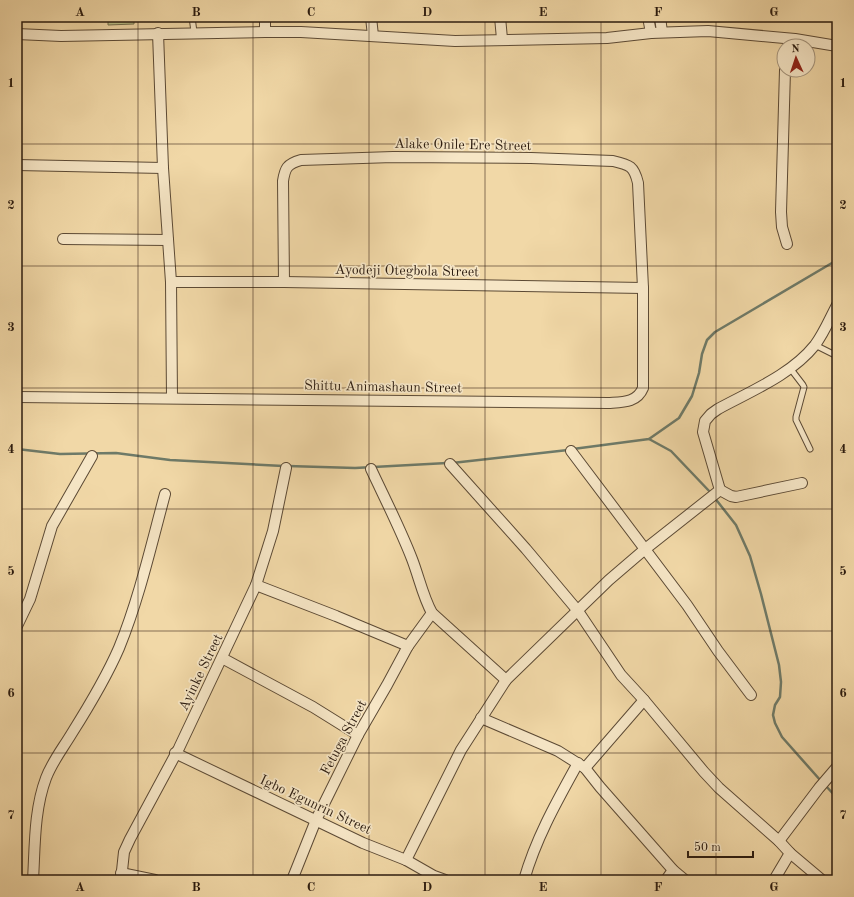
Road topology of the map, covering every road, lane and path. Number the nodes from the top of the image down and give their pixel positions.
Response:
1 (192, 17) edge
2 (265, 17) edge
3 (371, 17) edge
4 (500, 17) edge
5 (648, 17) edge
6 (660, 17) edge
7 (194, 32) junction
8 (265, 32) junction
9 (662, 32) junction
10 (158, 33) junction
11 (651, 33) junction
12 (17, 34) edge
13 (372, 36) junction
14 (502, 39) junction
15 (776, 41) edge
16 (816, 44) edge
17 (837, 46) edge
18 (785, 78) edge
19 (17, 164) edge
20 (163, 168) junction
21 (63, 239) dead end
22 (168, 240) junction
23 (787, 244) dead end
24 (171, 282) junction
25 (284, 282) junction
26 (643, 288) junction
27 (837, 305) edge
28 (815, 345) junction
29 (837, 356) edge
30 (790, 368) junction
31 (17, 398) edge
32 (172, 398) junction
33 (810, 449) dead end
34 (571, 451) dead end
35 (92, 456) dead end
36 (450, 464) dead end
37 (286, 468) dead end
38 (371, 469) dead end
39 (802, 483) dead end
40 (165, 494) dead end
41 (713, 495) junction
42 (644, 550) junction
43 (256, 585) junction
44 (578, 611) junction
45 (432, 614) junction
46 (17, 626) edge
47 (408, 646) junction
48 (222, 658) junction
49 (506, 680) junction
50 (751, 695) dead end
51 (644, 700) junction
52 (481, 718) junction
53 (358, 735) junction
54 (175, 753) junction
55 (582, 765) junction
56 (837, 767) edge
57 (316, 820) junction
58 (779, 841) junction
59 (790, 853) junction
60 (406, 860) junction
61 (673, 870) junction
62 (121, 877) edge
63 (33, 880) edge
64 (155, 880) edge
65 (292, 880) edge
66 (445, 880) edge
67 (524, 880) edge
68 (666, 880) edge
69 (685, 880) edge
70 (774, 880) edge
71 (822, 880) edge

1 - 7 lane
2 - 8 street
3 - 13 street
4 - 14 street
5 - 11 street
6 - 9 street
7 - 8 street
7 - 10 street
8 - 13 street
9 - 11 street
9 - 15 street
10 - 12 street
10 - 20 street
11 - 14 street
13 - 14 street
16 - 17 street
18 - 23 street
19 - 20 street
20 - 22 street
21 - 22 street
22 - 24 street
24 - 25 street, Ayodeji Otegbola Street
24 - 32 street
25 - 26 street, Ayodeji Otegbola Street
25 - 26 street, Alake Onile Ere Street
26 - 32 street, Shittu Animashaun Street
27 - 28 street
28 - 29 lane
28 - 30 street
30 - 33 lane
30 - 41 street
31 - 32 street, Shittu Animashaun Street
34 - 42 street
35 - 46 street
36 - 44 street
37 - 43 street, Ayinke Street
38 - 45 street
39 - 41 street
40 - 63 street
41 - 42 street
42 - 44 street
42 - 50 street
43 - 47 street
43 - 48 street, Ayinke Street
44 - 49 street
44 - 51 street
45 - 47 street, Fetuga Street
45 - 49 street
47 - 53 street, Fetuga Street
48 - 53 street
48 - 54 street, Ayinke Street
49 - 52 street
51 - 55 street
51 - 58 street
52 - 55 street
52 - 60 street
53 - 57 street, Fetuga Street
54 - 57 street, Igbo Egunrin Street
54 - 62 street, Ayinke Street
55 - 61 street
55 - 67 street
56 - 58 street
57 - 60 street, Igbo Egunrin Street
57 - 65 street, Fetuga Street
58 - 59 street
59 - 70 street
59 - 71 street
60 - 66 street, Igbo Egunrin Street
61 - 68 street
61 - 69 street
62 - 64 street

